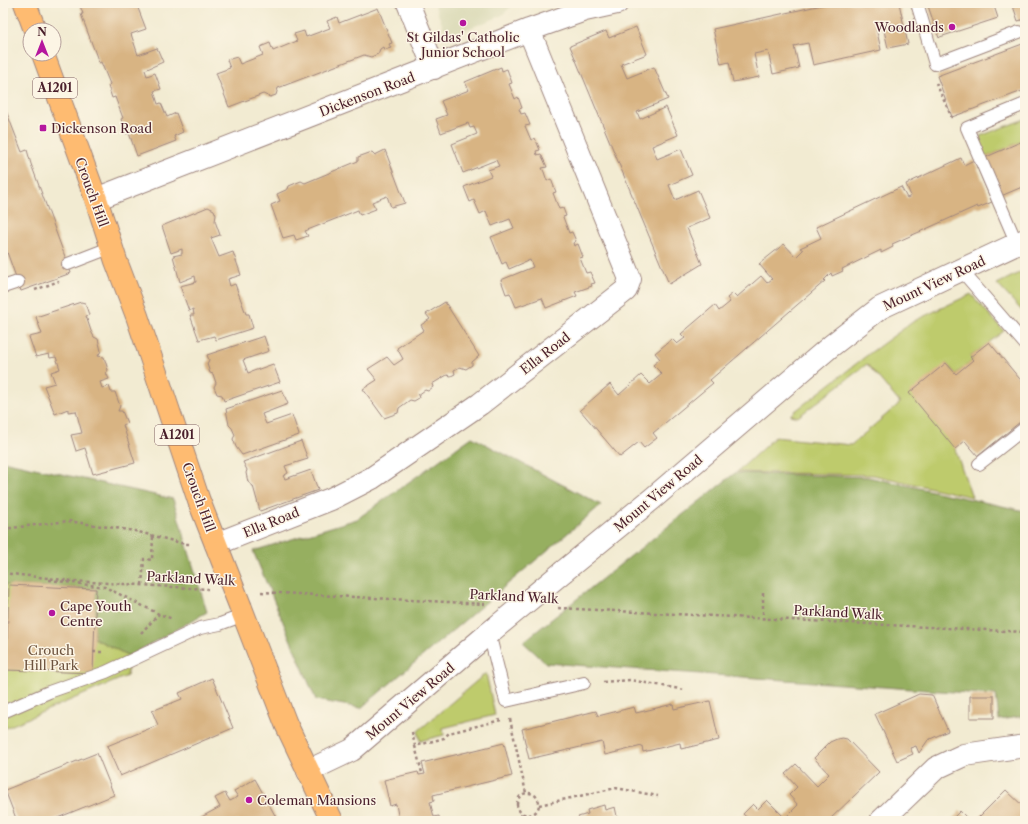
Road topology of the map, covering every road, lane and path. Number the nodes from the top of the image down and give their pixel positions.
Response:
1 (25, 3) edge
2 (408, 3) edge
3 (617, 3) edge
4 (917, 3) edge
5 (32, 22) edge
6 (530, 30) junction
7 (1019, 32) dead end
8 (46, 62) edge
9 (935, 64) junction
10 (434, 68) junction
11 (1025, 104) edge
12 (967, 128) junction
13 (96, 199) junction
14 (1021, 242) edge
15 (112, 247) junction
16 (68, 264) dead end
17 (961, 270) junction
18 (18, 282) dead end
19 (3, 287) edge
20 (1025, 344) edge
21 (1025, 428) edge
22 (979, 464) dead end
23 (3, 529) edge
24 (153, 536) junction
25 (185, 544) dead end
26 (218, 548) junction
27 (3, 573) edge
28 (142, 585) junction
29 (214, 589) dead end
30 (763, 593) dead end
31 (488, 604) dead end
32 (246, 605) junction
33 (551, 608) dead end
34 (763, 618) junction
35 (200, 628) junction
36 (1025, 632) edge
37 (489, 633) junction
38 (584, 683) joint
39 (686, 690) dead end
40 (506, 701) junction
41 (405, 706) junction
42 (3, 712) edge
43 (509, 717) junction
44 (415, 746) junction
45 (1025, 746) edge
46 (308, 771) junction
47 (422, 773) dead end
48 (526, 793) junction
49 (658, 796) dead end
50 (539, 805) junction
51 (523, 814) junction
52 (332, 821) edge
53 (510, 821) edge
54 (881, 821) edge

1 - 5 main road
2 - 10 street
3 - 6 street, Dickenson Road
4 - 9 lane
6 - 10 street, Dickenson Road
6 - 26 street, Ella Road
7 - 9 lane
8 - 13 main road, Crouch Hill / A1201
9 - 12 path
10 - 13 street, Dickenson Road
11 - 12 lane
12 - 14 lane
13 - 15 main road, Crouch Hill / A1201
14 - 17 street, Mount View Road
15 - 16 lane
15 - 26 main road, Crouch Hill / A1201
17 - 20 lane
17 - 37 street, Mount View Road, bridge
18 - 19 lane
21 - 22 lane
23 - 24 path
24 - 25 path
24 - 28 path
26 - 32 main road, Crouch Hill / A1201, bridge
27 - 28 path, Parkland Walk
27 - 35 path
28 - 29 path, Parkland Walk
30 - 34 path
31 - 32 path, Parkland Walk
32 - 35 lane
32 - 46 main road, Crouch Hill / A1201
33 - 34 path, Parkland Walk
34 - 36 path, Parkland Walk
35 - 42 lane
37 - 40 lane
37 - 41 street, Mount View Road
38 - 39 path
38 - 40 lane
40 - 43 path
41 - 44 path
41 - 46 street, Mount View Road
43 - 44 path
43 - 48 path
44 - 47 path
45 - 54 street
46 - 52 main road, Crouch Hill / A1201
48 - 50 path
48 - 51 path
49 - 50 path
50 - 51 path
51 - 53 path

